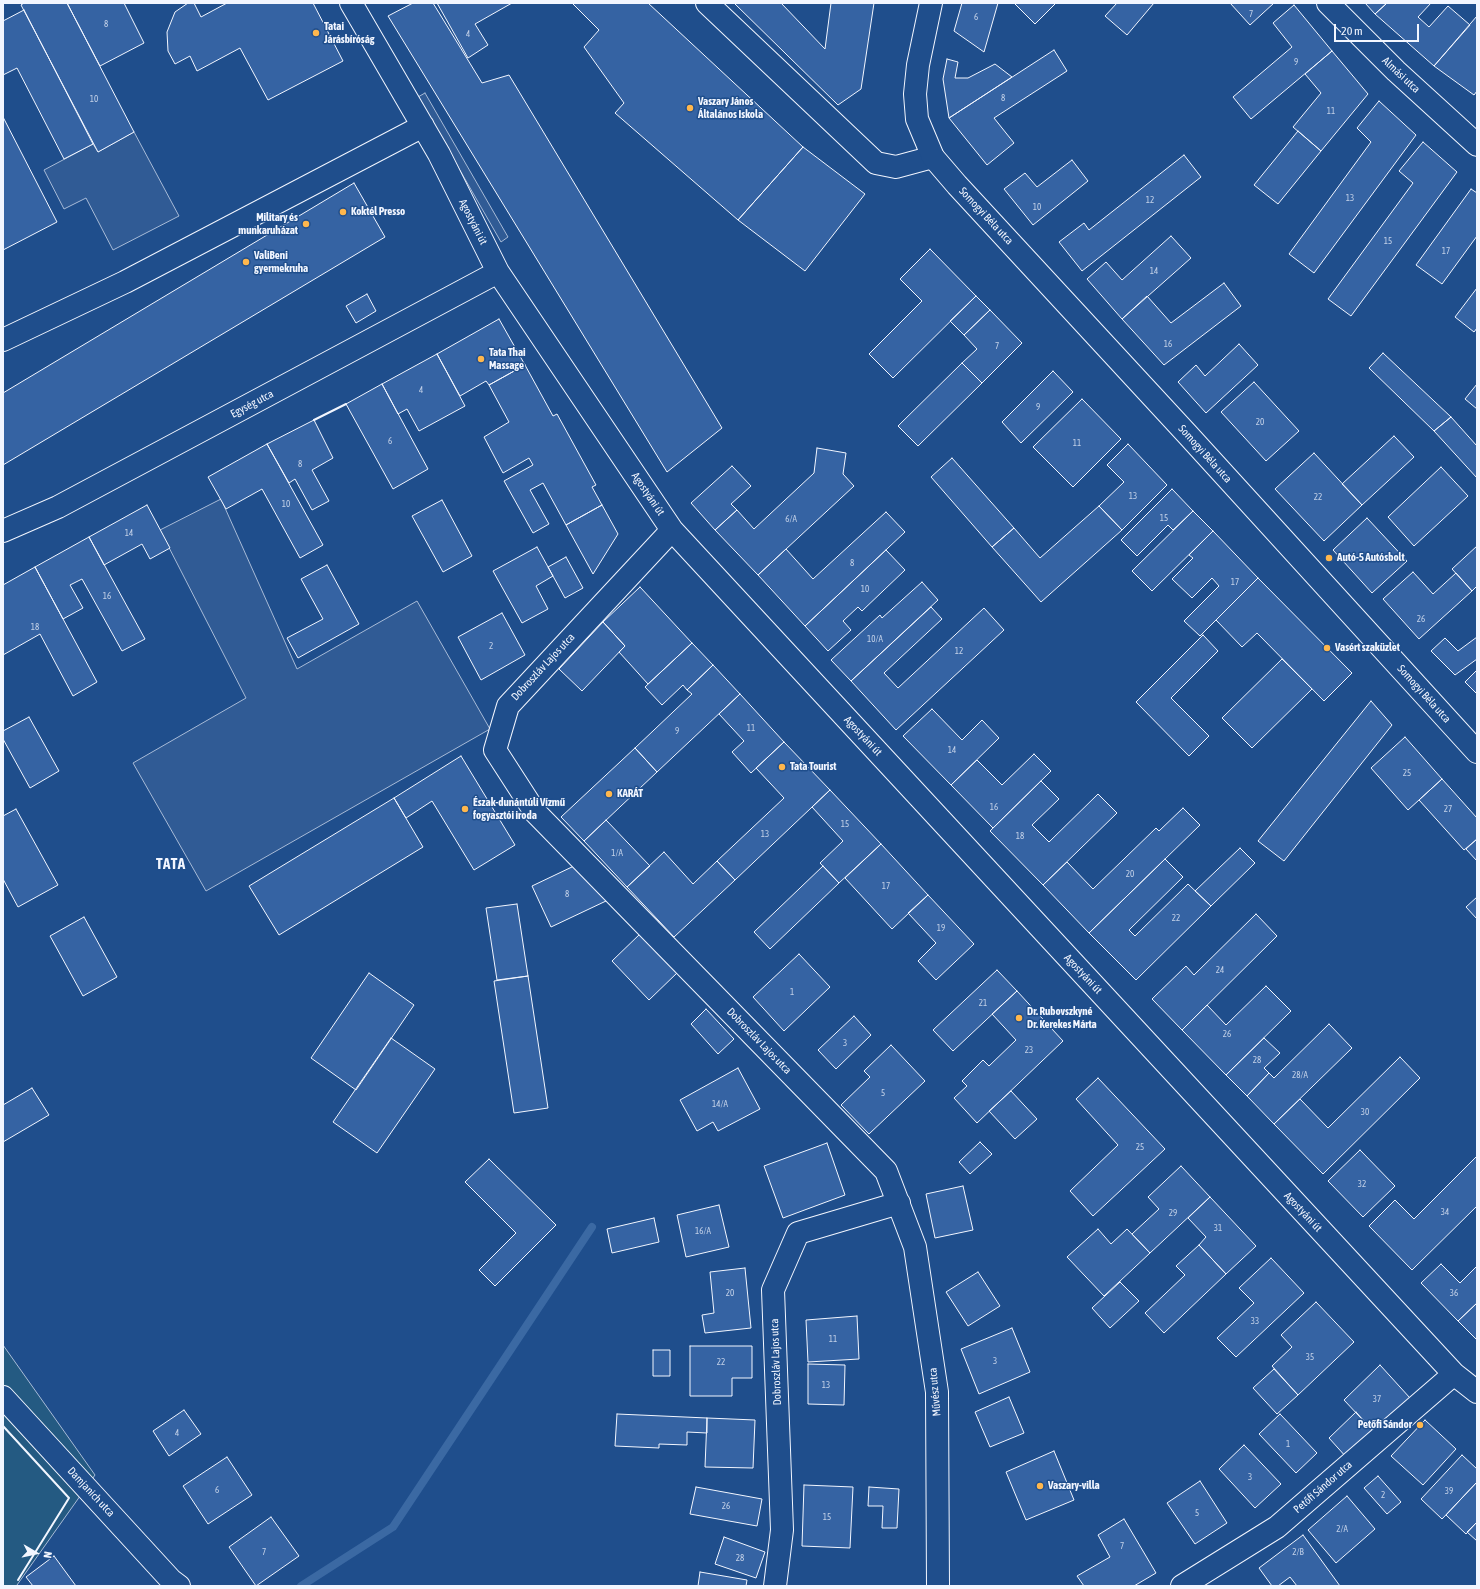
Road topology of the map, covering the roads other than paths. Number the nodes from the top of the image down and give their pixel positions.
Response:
1 (351, 3) edge
2 (707, 3) edge
3 (931, 3) edge
4 (1328, 3) edge
5 (423, 126) junction
6 (1477, 145) edge
7 (933, 157) junction
8 (498, 272) junction
9 (3, 340) edge
10 (672, 530) junction
11 (3, 531) edge
12 (1477, 752) edge
13 (899, 1203) junction
14 (1454, 1374) junction
15 (1477, 1392) edge
16 (3, 1397) edge
17 (179, 1586) edge
18 (775, 1586) edge
19 (938, 1586) edge
20 (1182, 1586) edge

1 - 5 street, Agostyáni út
2 - 7 street
3 - 7 street, Somogyi Béla utca
4 - 6 street, Almási utca
5 - 8 street, Agostyáni út
5 - 9 street
7 - 12 street, Somogyi Béla utca
8 - 10 street, Agostyáni út
8 - 11 street, Egység utca
10 - 13 street, Dobroszláv Lajos utca
10 - 14 street, Agostyáni út
13 - 18 street, Dobroszláv Lajos utca
13 - 19 street, Művész utca
14 - 15 street, Agostyáni út
14 - 20 street, Petőfi Sándor utca
16 - 17 street, Damjanich utca

